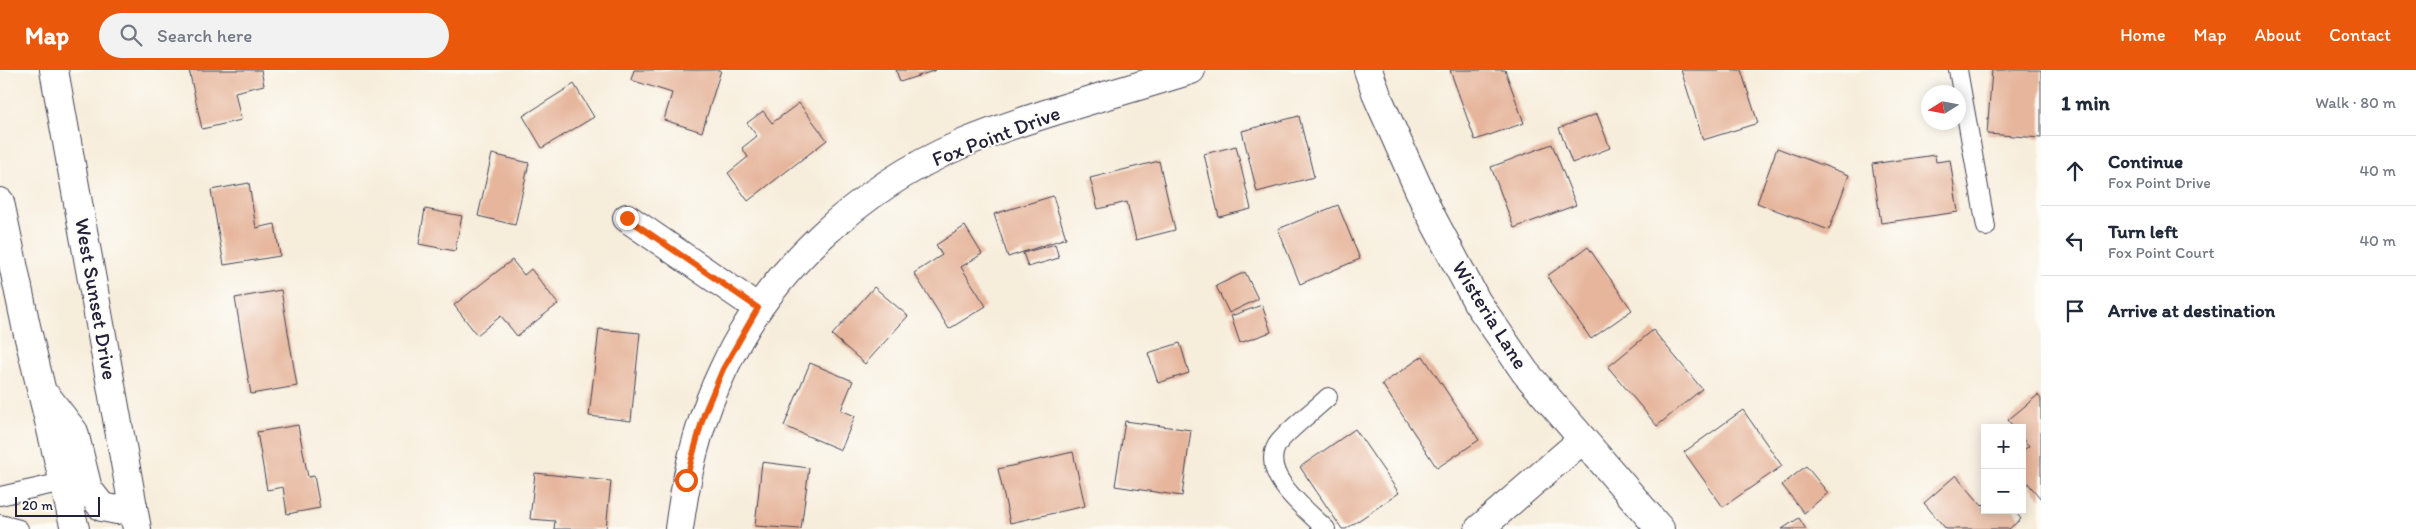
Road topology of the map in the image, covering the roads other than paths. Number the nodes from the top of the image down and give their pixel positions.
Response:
1 (54, 70) edge
2 (1191, 70) edge
3 (1368, 70) edge
4 (1958, 70) edge
5 (0, 202) edge
6 (627, 218) dead end
7 (1986, 227) dead end
8 (758, 308) junction
9 (41, 389) junction
10 (1328, 398) dead end
11 (1582, 440) junction
12 (63, 482) junction
13 (0, 496) edge
14 (135, 518) edge
15 (0, 524) edge
16 (19, 529) edge
17 (75, 529) edge
18 (100, 529) edge
19 (678, 529) edge
20 (1326, 529) edge
21 (1479, 529) edge
22 (1660, 529) edge

1 - 14 street, West Sunset Drive
2 - 8 street, Fox Point Drive
3 - 11 street, Wisteria Lane
4 - 7 lane
5 - 9 street
6 - 8 street
8 - 19 street, Fox Point Drive
9 - 12 street
9 - 14 street
10 - 20 lane
11 - 21 street
11 - 22 street, Wisteria Lane
12 - 13 lane
12 - 17 street
12 - 18 street
15 - 16 lane

